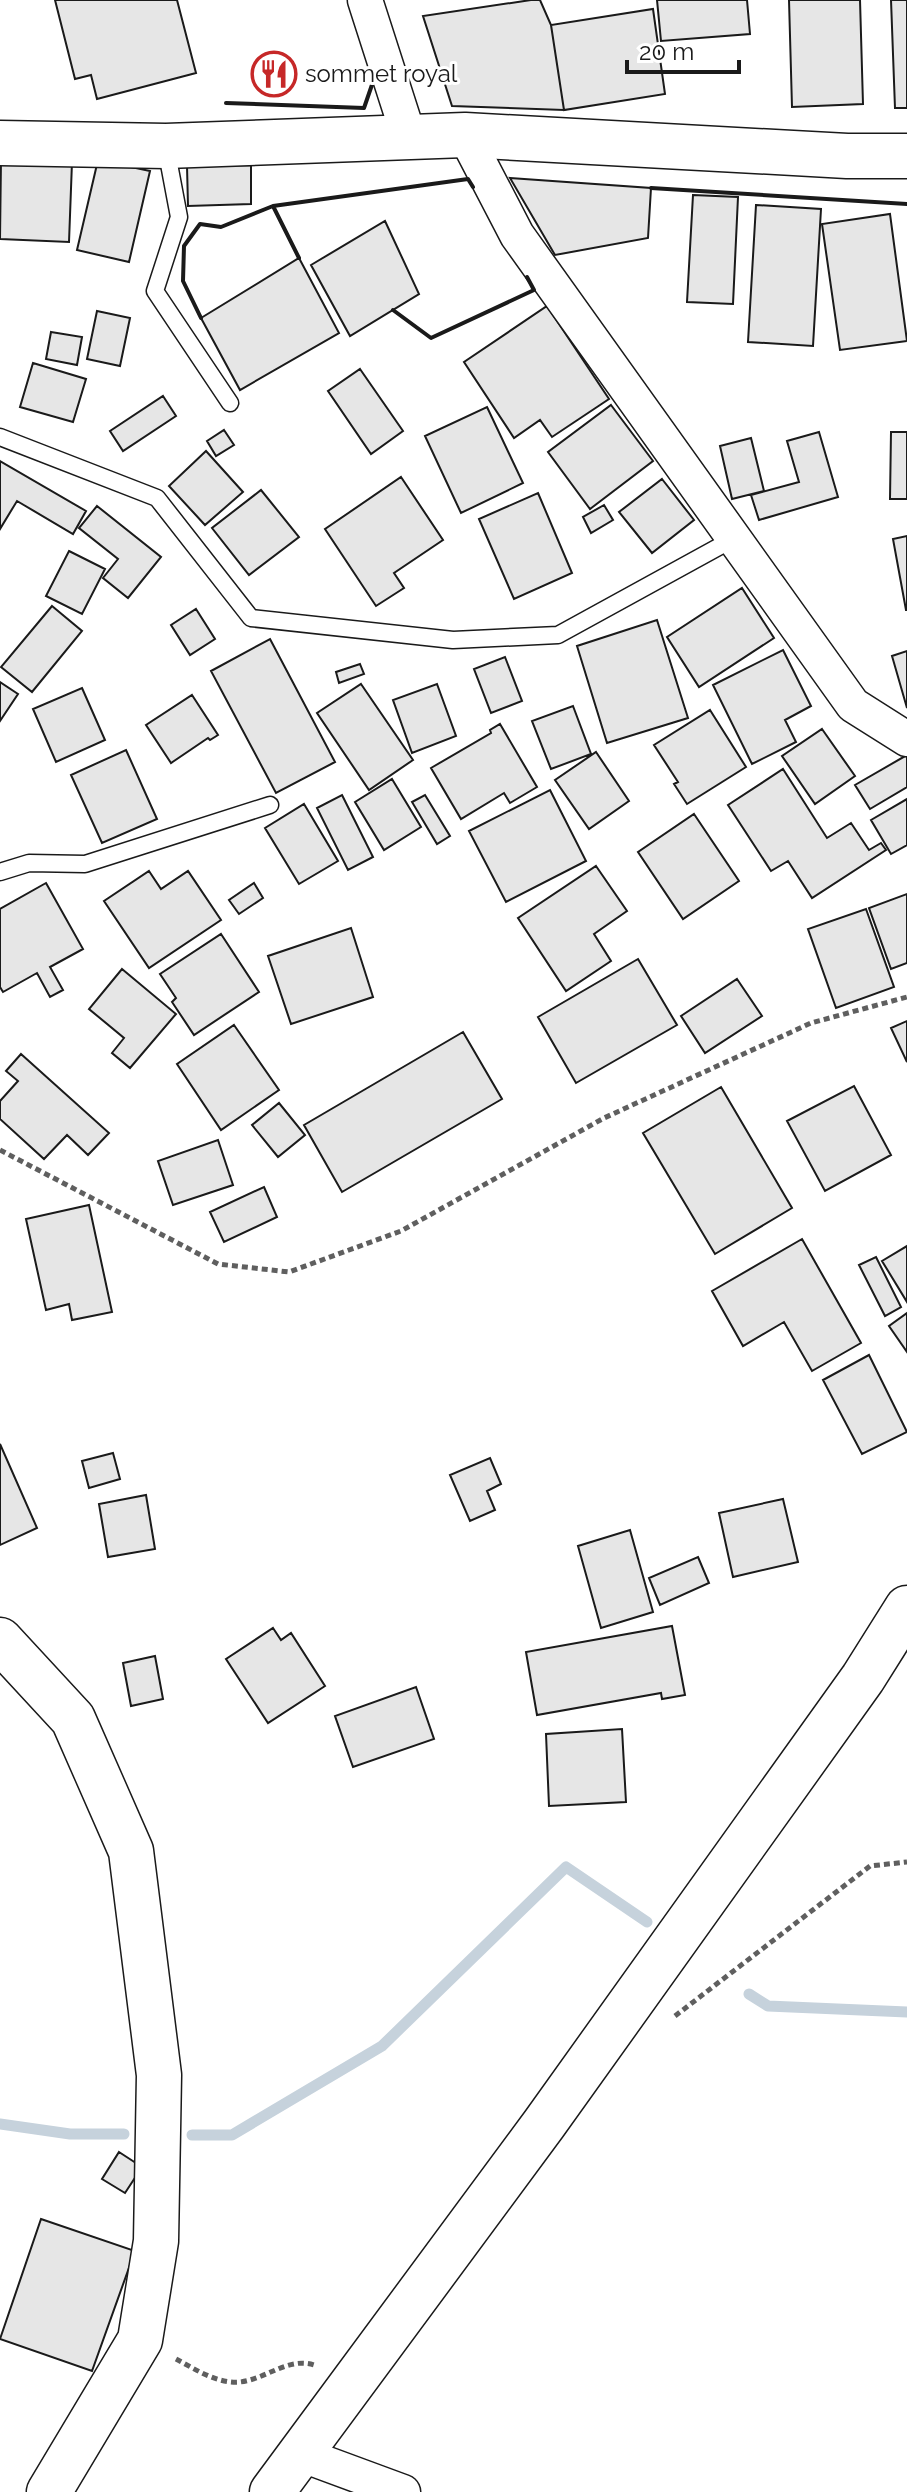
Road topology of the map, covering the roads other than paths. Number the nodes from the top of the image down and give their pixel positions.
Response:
1 (365, 0) edge
2 (465, 135) junction
3 (409, 137) junction
4 (0, 143) edge
5 (166, 146) junction
6 (907, 156) edge
7 (230, 403) dead end
8 (0, 437) edge
9 (733, 539) junction
10 (907, 739) edge
11 (270, 805) dead end
12 (0, 872) edge
13 (907, 1608) edge
14 (0, 1640) edge
15 (300, 2454) junction
16 (49, 2492) edge
17 (272, 2492) edge
18 (403, 2492) edge

1 - 3 street
2 - 3 main road
2 - 6 main road
2 - 9 street
3 - 5 main road
4 - 5 main road
5 - 7 lane
8 - 9 lane
9 - 10 street
11 - 12 lane
13 - 15 main road
14 - 16 main road
15 - 17 main road
15 - 18 street

